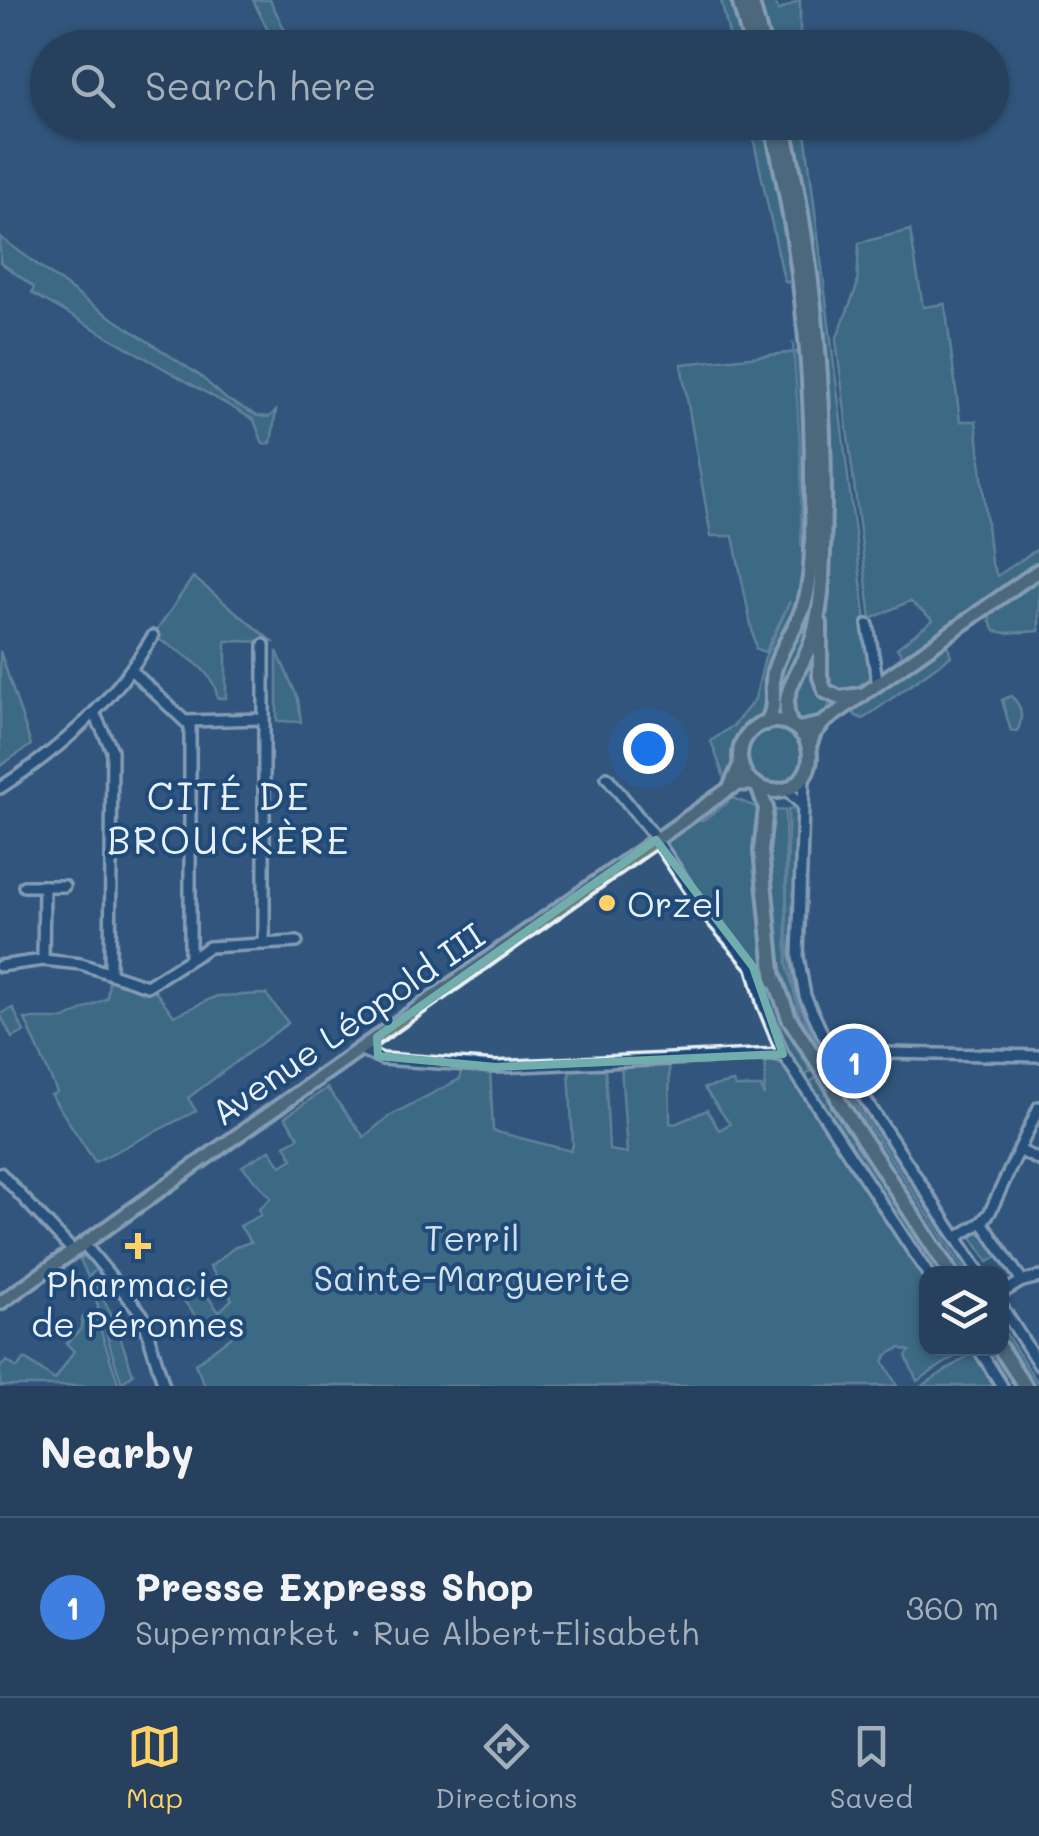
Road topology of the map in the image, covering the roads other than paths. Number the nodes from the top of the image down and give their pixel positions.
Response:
1 (738, 0) edge
2 (751, 0) edge
3 (747, 30) edge
4 (759, 30) edge
5 (774, 140) edge
6 (785, 140) edge
7 (1039, 570) edge
8 (818, 616) junction
9 (868, 625) dead end
10 (154, 636) dead end
11 (264, 645) dead end
12 (132, 670) junction
13 (878, 684) junction
14 (862, 695) junction
15 (95, 715) junction
16 (263, 719) junction
17 (186, 721) junction
18 (824, 722) junction
19 (766, 723) junction
20 (794, 727) junction
21 (809, 748) junction
22 (741, 762) junction
23 (804, 776) junction
24 (607, 777) dead end
25 (757, 785) junction
26 (0, 788) edge
27 (727, 790) junction
28 (783, 790) junction
29 (801, 806) junction
30 (766, 808) junction
31 (656, 840) junction
32 (24, 886) dead end
33 (44, 886) junction
34 (64, 886) dead end
35 (296, 942) dead end
36 (264, 944) junction
37 (190, 957) junction
38 (43, 960) junction
39 (0, 966) edge
40 (110, 972) junction
41 (377, 1037) junction
42 (360, 1049) junction
43 (835, 1052) junction
44 (784, 1054) junction
45 (378, 1056) junction
46 (1039, 1056) edge
47 (1039, 1107) edge
48 (1019, 1150) junction
49 (1039, 1160) edge
50 (0, 1173) edge
51 (982, 1222) junction
52 (956, 1238) junction
53 (78, 1248) junction
54 (923, 1266) edge
55 (946, 1266) edge
56 (975, 1266) edge
57 (1039, 1277) edge
58 (1022, 1281) junction
59 (1009, 1289) edge
60 (0, 1303) edge
61 (1009, 1318) edge
62 (983, 1356) edge
63 (1005, 1356) edge
64 (1039, 1364) edge
65 (164, 1386) edge
66 (1002, 1386) edge
67 (1025, 1386) edge

1 - 3 highway
2 - 4 highway
5 - 19 highway
6 - 8 highway
7 - 13 main road
8 - 14 highway
8 - 20 highway
9 - 13 street
10 - 12 street
11 - 16 street
12 - 15 street
12 - 17 street
13 - 14 main road
14 - 18 main road
15 - 26 street
15 - 40 street
16 - 17 street
16 - 36 street
17 - 37 street
18 - 20 main road
18 - 21 main road
19 - 20 highway
19 - 22 highway
20 - 21 highway
21 - 23 highway
22 - 25 highway
22 - 27 main road, Avenue Léopold III
23 - 28 highway
23 - 29 street
24 - 31 street
25 - 27 main road, Avenue Léopold III
25 - 28 highway
25 - 30 highway
27 - 31 main road, Avenue Léopold III
28 - 29 street
28 - 30 highway
29 - 43 street
30 - 55 highway
31 - 41 main road, Avenue Léopold III
31 - 44 street
32 - 33 street
33 - 34 street
33 - 38 street
35 - 36 street
36 - 37 street
37 - 40 street
38 - 39 street
38 - 40 street
41 - 42 main road, Avenue Léopold III
41 - 45 street
42 - 45 street
42 - 53 main road, Avenue Léopold III
43 - 46 street
43 - 52 street
44 - 45 street
44 - 54 street
47 - 48 street
48 - 49 street
48 - 51 street
50 - 53 street
51 - 52 street
51 - 58 street
52 - 56 street
53 - 60 main road, Avenue Léopold III
53 - 65 street
57 - 58 street
58 - 59 street
61 - 64 street
62 - 66 street
63 - 67 highway

